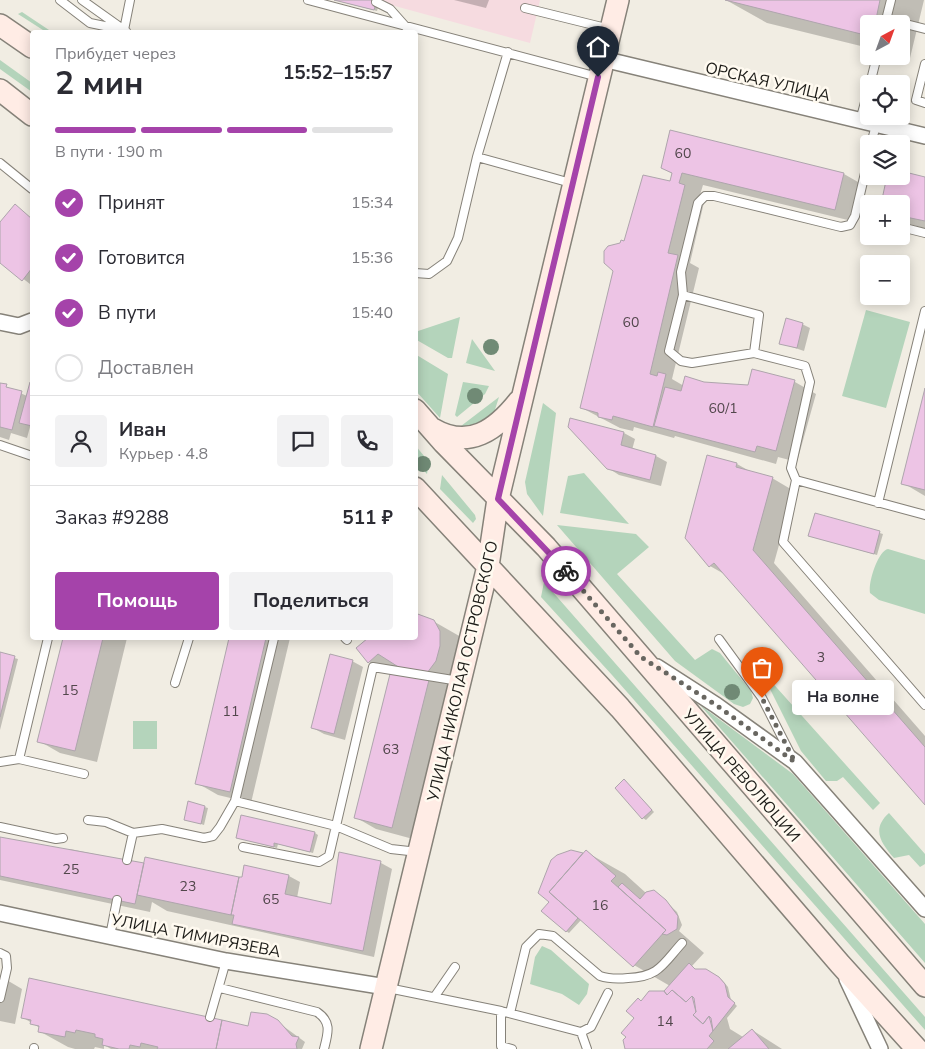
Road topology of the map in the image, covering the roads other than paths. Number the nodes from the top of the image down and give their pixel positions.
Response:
1 (60, 0) edge
2 (82, 0) edge
3 (130, 0) edge
4 (308, 0) edge
5 (618, 0) edge
6 (891, 0) edge
7 (376, 2) dead end
8 (524, 8) dead end
9 (888, 15) edge
10 (0, 25) edge
11 (910, 26) edge
12 (406, 27) junction
13 (610, 29) junction
14 (925, 29) edge
15 (122, 30) edge
16 (125, 30) edge
17 (126, 30) edge
18 (30, 46) edge
19 (508, 52) junction
20 (925, 64) edge
21 (601, 68) junction
22 (0, 90) edge
23 (925, 103) edge
24 (30, 112) edge
25 (860, 121) edge
26 (876, 125) joint
27 (873, 135) edge
28 (925, 136) edge
29 (477, 157) junction
30 (0, 163) edge
31 (573, 184) junction
32 (862, 185) edge
33 (30, 187) edge
34 (910, 229) edge
35 (925, 233) edge
36 (418, 273) edge
37 (683, 295) junction
38 (925, 311) edge
39 (0, 322) edge
40 (28, 325) edge
41 (754, 353) junction
42 (521, 399) junction
43 (418, 414) edge
44 (430, 428) junction
45 (0, 444) edge
46 (30, 455) edge
47 (796, 480) junction
48 (418, 491) edge
49 (498, 499) junction
50 (878, 502) junction
51 (925, 515) edge
52 (488, 566) junction
53 (720, 639) dead end
54 (48, 640) edge
55 (188, 640) edge
56 (274, 640) edge
57 (641, 657) junction
58 (461, 682) junction
59 (175, 683) dead end
60 (925, 705) edge
61 (19, 759) junction
62 (0, 762) edge
63 (795, 762) junction
64 (84, 774) dead end
65 (235, 801) junction
66 (88, 820) dead end
67 (336, 826) junction
68 (0, 827) edge
69 (133, 833) junction
70 (63, 838) dead end
71 (243, 847) dead end
72 (419, 852) junction
73 (127, 860) dead end
74 (117, 900) dead end
75 (925, 909) edge
76 (0, 913) edge
77 (110, 936) junction
78 (682, 943) dead end
79 (0, 952) edge
80 (226, 960) junction
81 (840, 964) junction
82 (455, 967) dead end
83 (925, 986) edge
84 (220, 988) junction
85 (386, 988) junction
86 (608, 993) dead end
87 (435, 996) junction
88 (0, 998) edge
89 (501, 1011) junction
90 (510, 1013) junction
91 (210, 1017) dead end
92 (581, 1032) junction
93 (324, 1049) edge
94 (371, 1049) edge
95 (512, 1049) edge
96 (588, 1049) edge
97 (880, 1049) edge
98 (917, 1049) edge

1 - 15 lane
2 - 16 lane
3 - 17 lane
4 - 12 lane
5 - 13 main road, УЛИЦА НИКОЛАЯ ОСТРОВСКОГО
6 - 9 lane
7 - 12 lane
8 - 13 lane
10 - 18 main road
11 - 14 lane
12 - 19 lane
13 - 21 main road, УЛИЦА НИКОЛАЯ ОСТРОВСКОГО
19 - 21 lane
19 - 29 lane
20 - 23 lane
21 - 25 street, ОРСКАЯ УЛИЦА
21 - 31 main road, УЛИЦА НИКОЛАЯ ОСТРОВСКОГО
22 - 24 main road
26 - 27 lane
26 - 28 street, ОРСКАЯ УЛИЦА
29 - 31 lane
29 - 36 lane
30 - 33 lane
31 - 42 main road, УЛИЦА НИКОЛАЯ ОСТРОВСКОГО
32 - 37 lane
34 - 35 lane
37 - 41 lane
37 - 41 lane
38 - 50 lane
39 - 40 street
41 - 47 lane
42 - 44 main road
42 - 49 main road, УЛИЦА НИКОЛАЯ ОСТРОВСКОГО
43 - 44 main road, УЛИЦА РЕВОЛЮЦИИ
44 - 49 main road, УЛИЦА РЕВОЛЮЦИИ
45 - 46 lane
47 - 50 lane
47 - 60 lane
48 - 52 main road
49 - 52 main road, УЛИЦА НИКОЛАЯ ОСТРОВСКОГО
49 - 57 main road, УЛИЦА РЕВОЛЮЦИИ
50 - 51 lane
52 - 58 main road, УЛИЦА НИКОЛАЯ ОСТРОВСКОГО
52 - 81 main road
53 - 63 lane
54 - 61 lane
55 - 59 lane
56 - 65 lane
57 - 63 street
57 - 83 main road, УЛИЦА РЕВОЛЮЦИИ
58 - 67 lane
58 - 72 main road, УЛИЦА НИКОЛАЯ ОСТРОВСКОГО
61 - 62 lane
61 - 64 lane
63 - 75 street
65 - 67 lane
65 - 69 lane
66 - 69 lane
67 - 71 lane
67 - 72 lane
68 - 70 lane
69 - 73 lane
72 - 85 main road, УЛИЦА НИКОЛАЯ ОСТРОВСКОГО
74 - 77 lane
76 - 77 street, УЛИЦА ТИМИРЯЗЕВА
77 - 80 street, УЛИЦА ТИМИРЯЗЕВА
78 - 90 lane
79 - 88 lane
80 - 84 lane
80 - 85 street, УЛИЦА ТИМИРЯЗЕВА
81 - 97 street
81 - 98 main road
82 - 87 lane
84 - 91 lane
84 - 93 lane
85 - 87 lane
85 - 94 main road, УЛИЦА НИКОЛАЯ ОСТРОВСКОГО
86 - 92 lane
87 - 89 lane
89 - 90 lane
89 - 95 lane
90 - 92 lane
92 - 96 lane

